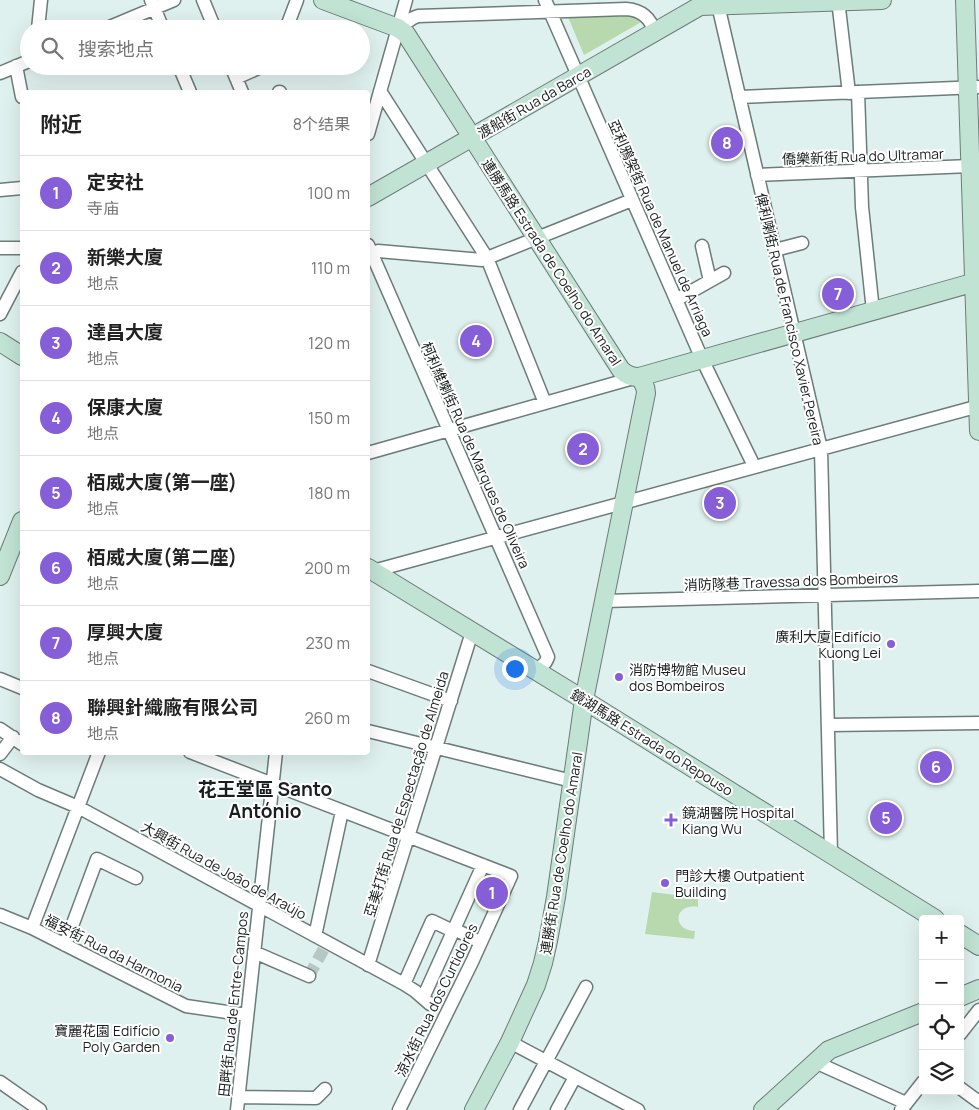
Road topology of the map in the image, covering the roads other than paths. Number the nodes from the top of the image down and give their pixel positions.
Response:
1 (41, 0) edge
2 (174, 0) edge
3 (203, 0) edge
4 (297, 0) edge
5 (323, 0) edge
6 (882, 0) edge
7 (965, 0) edge
8 (796, 1) edge
9 (838, 1) edge
10 (699, 3) edge
11 (717, 3) edge
12 (153, 4) edge
13 (405, 4) edge
14 (547, 6) edge
15 (418, 16) junction
16 (39, 20) edge
17 (122, 20) edge
18 (159, 20) edge
19 (211, 20) edge
20 (289, 20) edge
21 (723, 27) junction
22 (398, 28) junction
23 (654, 32) junction
24 (20, 64) edge
25 (16, 66) junction
26 (0, 73) edge
27 (183, 75) edge
28 (234, 75) edge
29 (578, 76) junction
30 (973, 88) edge
31 (21, 90) edge
32 (189, 90) edge
33 (241, 90) edge
34 (380, 91) junction
35 (853, 93) junction
36 (739, 97) junction
37 (370, 127) edge
38 (472, 137) junction
39 (426, 163) junction
40 (970, 166) junction
41 (860, 171) junction
42 (757, 176) junction
43 (20, 188) edge
44 (0, 190) edge
45 (370, 196) edge
46 (632, 200) junction
47 (536, 238) junction
48 (802, 243) dead end
49 (702, 246) dead end
50 (0, 248) edge
51 (20, 248) edge
52 (774, 250) junction
53 (370, 252) edge
54 (370, 254) edge
55 (487, 258) junction
56 (724, 273) dead end
57 (20, 276) edge
58 (710, 281) junction
59 (976, 282) edge
60 (676, 300) junction
61 (873, 311) junction
62 (0, 314) edge
63 (794, 333) junction
64 (0, 342) edge
65 (20, 355) edge
66 (702, 359) junction
67 (639, 377) junction
68 (546, 403) junction
69 (979, 406) edge
70 (448, 430) junction
71 (979, 431) edge
72 (821, 448) junction
73 (370, 452) edge
74 (754, 466) junction
75 (624, 502) junction
76 (20, 534) edge
77 (495, 537) junction
78 (18, 546) edge
79 (370, 569) edge
80 (0, 576) edge
81 (979, 591) edge
82 (824, 595) junction
83 (604, 601) junction
84 (472, 632) junction
85 (532, 668) junction
86 (370, 672) edge
87 (0, 679) edge
88 (20, 687) edge
89 (584, 700) junction
90 (451, 701) junction
91 (979, 723) edge
92 (828, 725) junction
93 (0, 729) edge
94 (370, 732) edge
95 (18, 741) edge
96 (436, 748) junction
97 (0, 754) edge
98 (98, 755) edge
99 (198, 755) edge
100 (276, 755) edge
101 (0, 770) edge
102 (572, 780) junction
103 (272, 784) junction
104 (78, 807) junction
105 (342, 811) junction
106 (408, 836) junction
107 (831, 854) junction
108 (483, 865) junction
109 (136, 878) dead end
110 (472, 890) junction
111 (499, 902) junction
112 (259, 906) junction
113 (0, 915) edge
114 (929, 915) edge
115 (32, 928) junction
116 (453, 930) junction
117 (979, 932) edge
118 (964, 934) edge
119 (315, 936) junction
120 (964, 937) edge
121 (474, 939) dead end
122 (65, 945) junction
123 (979, 946) edge
124 (254, 952) junction
125 (368, 965) junction
126 (309, 976) dead end
127 (404, 984) junction
128 (586, 987) dead end
129 (979, 989) edge
130 (964, 995) edge
131 (979, 1010) edge
132 (919, 1014) edge
133 (247, 1015) junction
134 (964, 1029) edge
135 (510, 1042) junction
136 (546, 1062) junction
137 (815, 1062) junction
138 (575, 1077) junction
139 (0, 1082) edge
140 (919, 1087) edge
141 (325, 1089) dead end
142 (964, 1091) edge
143 (979, 1102) edge
144 (237, 1104) edge
145 (624, 1107) edge
146 (904, 1107) edge
147 (40, 1110) edge
148 (399, 1110) edge
149 (474, 1110) edge
150 (520, 1110) edge
151 (557, 1110) edge
152 (638, 1110) edge
153 (763, 1110) edge

1 - 16 street
2 - 12 street
3 - 19 street
4 - 20 street
5 - 22 street, 連勝馬路 Estrada de Coelho do Amaral
6 - 9 street
7 - 30 street
8 - 9 street
8 - 11 street
9 - 35 street
10 - 11 street
10 - 21 street
10 - 23 street, 渡船街 Rua da Barca
11 - 21 street, 俾利喇街 Rua de Francisco Xavier Pereira
12 - 17 street
12 - 18 street
13 - 15 street
13 - 22 street
14 - 15 street
14 - 23 street
14 - 29 street, 亞利鴉架街 Rua de Manuel de Arriaga
15 - 22 street
21 - 36 street, 俾利喇街 Rua de Francisco Xavier Pereira
22 - 34 street
22 - 38 street, 連勝馬路 Estrada de Coelho do Amaral
23 - 29 street, 渡船街 Rua da Barca
24 - 25 street
25 - 26 street
25 - 31 street
27 - 32 street
28 - 33 street
29 - 38 street, 渡船街 Rua da Barca
29 - 46 street, 亞利鴉架街 Rua de Manuel de Arriaga
30 - 35 street
30 - 40 street
34 - 37 street
34 - 39 street
35 - 36 street
35 - 41 street
36 - 42 street, 俾利喇街 Rua de Francisco Xavier Pereira
38 - 39 street, 渡船街 Rua da Barca
38 - 47 street, 連勝馬路 Estrada de Coelho do Amaral
39 - 45 street, 渡船街 Rua da Barca
39 - 55 street
40 - 41 street, 僑樂新街 Rua do Ultramar
40 - 59 street
41 - 42 street, 僑樂新街 Rua do Ultramar
41 - 61 street
42 - 52 street, 俾利喇街 Rua de Francisco Xavier Pereira
43 - 44 street
46 - 47 street
46 - 60 street, 亞利鴉架街 Rua de Manuel de Arriaga
47 - 55 street
47 - 67 street, 連勝馬路 Estrada de Coelho do Amaral
48 - 52 street
49 - 58 street
50 - 51 street
52 - 63 street, 俾利喇街 Rua de Francisco Xavier Pereira
53 - 55 street
54 - 70 street, 柯利維喇街 Rua de Marques de Oliveira
55 - 68 street
56 - 58 street
57 - 62 street
58 - 60 street
59 - 61 street
59 - 69 street
60 - 66 street, 亞利鴉架街 Rua de Manuel de Arriaga
61 - 63 street
63 - 66 street
63 - 72 street, 俾利喇街 Rua de Francisco Xavier Pereira
64 - 65 street
66 - 67 street
66 - 74 street, 亞利鴉架街 Rua de Manuel de Arriaga
67 - 68 street
67 - 75 street
68 - 70 street
69 - 71 street
69 - 72 street
70 - 73 street
70 - 77 street, 柯利維喇街 Rua de Marques de Oliveira
72 - 74 street
72 - 82 street, 俾利喇街 Rua de Francisco Xavier Pereira
74 - 75 street
75 - 77 street
75 - 83 street
76 - 78 street
77 - 79 street
77 - 85 street, 柯利維喇街 Rua de Marques de Oliveira
78 - 80 street
79 - 84 street, 鏡湖馬路 Estrada do Repouso
81 - 82 street, 消防隊巷 Travessa dos Bombeiros
82 - 83 street, 消防隊巷 Travessa dos Bombeiros
82 - 92 street, 俾利喇街 Rua de Francisco Xavier Pereira
83 - 89 street
84 - 85 street, 鏡湖馬路 Estrada do Repouso
84 - 90 street, 亞美打街 Rua de Espectação de Almeida
85 - 89 street, 鏡湖馬路 Estrada do Repouso
86 - 90 street
87 - 88 street
89 - 102 street, 連勝街 Rua de Coelho do Amaral
89 - 107 street, 鏡湖馬路 Estrada do Repouso
90 - 96 street, 亞美打街 Rua de Espectação de Almeida
91 - 92 street
92 - 107 street, 俾利喇街 Rua de Francisco Xavier Pereira
93 - 95 street
94 - 96 street
95 - 97 street
96 - 102 street
96 - 106 street, 亞美打街 Rua de Espectação de Almeida
98 - 104 street
99 - 103 street
100 - 103 street, 田畔街 Rua de Entre-Campos
101 - 104 street, 大興街 Rua de João de Araújo
102 - 135 street, 連勝街 Rua de Coelho do Amaral
103 - 105 street
103 - 112 street, 田畔街 Rua de Entre-Campos
104 - 112 street, 大興街 Rua de João de Araújo
104 - 115 street
105 - 106 street
105 - 119 street
106 - 108 street
106 - 125 street, 亞美打街 Rua de Espectação de Almeida
107 - 114 street, 鏡湖馬路 Estrada do Repouso
108 - 110 street
108 - 111 street, 涼水街 Rua dos Curtidores
109 - 122 street
110 - 111 street
110 - 116 street
111 - 148 street, 涼水街 Rua dos Curtidores
112 - 119 street, 大興街 Rua de João de Araújo
112 - 124 street, 田畔街 Rua de Entre-Campos
113 - 115 street, 福安街 Rua da Harmonia
115 - 122 street, 福安街 Rua da Harmonia
116 - 121 street
116 - 127 street
116 - 127 street, 大興街 Rua de João de Araújo
117 - 118 street
119 - 125 street, 大興街 Rua de João de Araújo
120 - 123 street
122 - 133 street, 福安街 Rua da Harmonia
124 - 126 street
124 - 133 street, 田畔街 Rua de Entre-Campos
125 - 127 street, 大興街 Rua de João de Araújo
128 - 136 street
129 - 130 street
131 - 134 street
132 - 137 street
133 - 144 street, 田畔街 Rua de Entre-Campos
135 - 136 street
135 - 149 street, 連勝街 Rua de Coelho do Amaral
136 - 138 street
136 - 150 street
137 - 146 street
137 - 153 street
138 - 145 street
138 - 151 street
139 - 147 street
140 - 146 street
141 - 144 street
142 - 143 street
145 - 152 street

